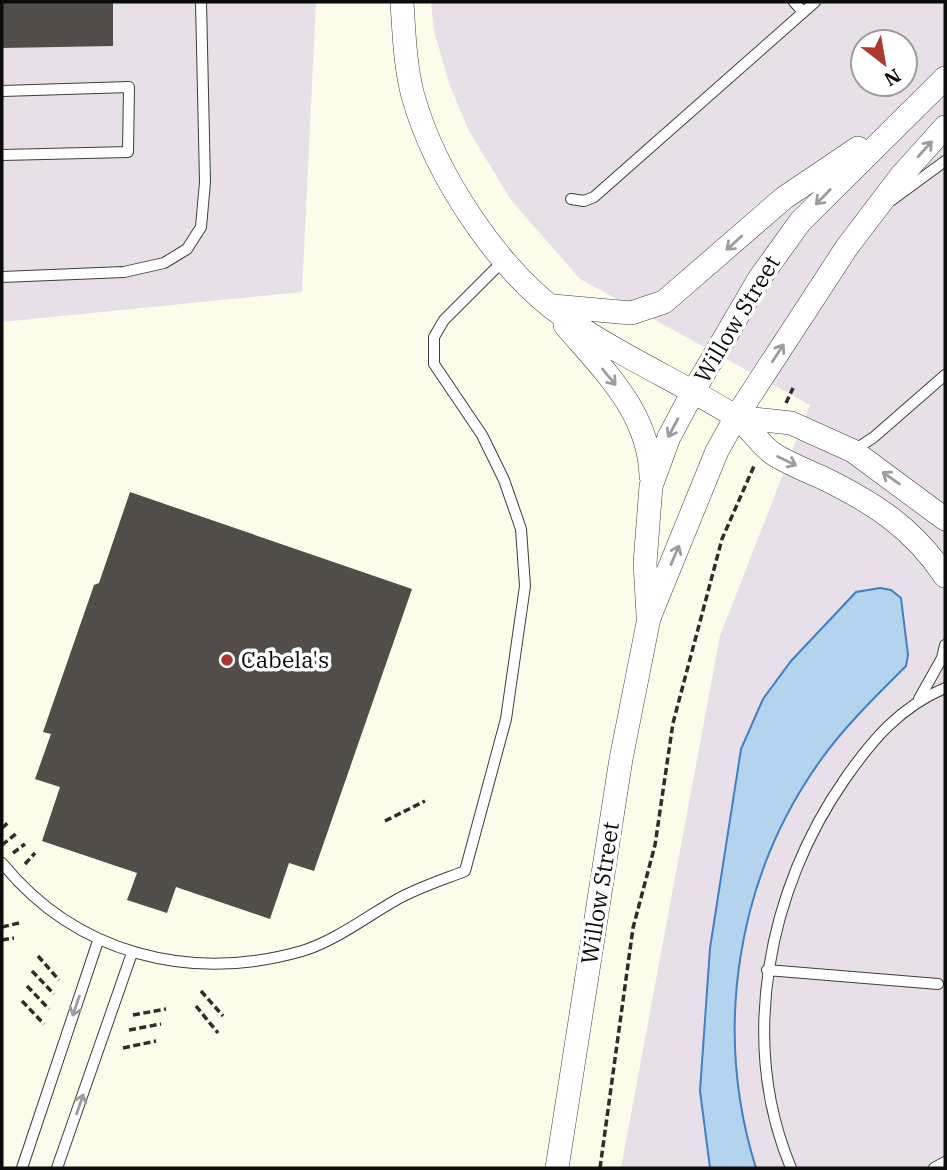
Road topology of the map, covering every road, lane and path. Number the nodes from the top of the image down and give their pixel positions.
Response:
1 (201, 2) edge
2 (402, 2) edge
3 (793, 2) edge
4 (815, 2) edge
5 (803, 12) junction
6 (945, 78) edge
7 (2, 91) edge
8 (906, 116) junction
9 (945, 127) edge
10 (2, 155) edge
11 (945, 161) edge
12 (571, 199) dead end
13 (867, 218) junction
14 (505, 259) junction
15 (2, 277) edge
16 (550, 306) junction
17 (945, 375) edge
18 (693, 392) junction
19 (736, 417) junction
20 (853, 451) junction
21 (756, 463) dead end
22 (651, 486) junction
23 (945, 519) edge
24 (945, 576) edge
25 (649, 618) junction
26 (945, 645) edge
27 (945, 688) edge
28 (919, 699) junction
29 (425, 801) dead end
30 (385, 821) dead end
31 (9, 822) dead end
32 (2, 828) edge
33 (17, 833) dead end
34 (2, 845) edge
35 (2, 863) edge
36 (19, 923) dead end
37 (2, 927) edge
38 (15, 938) dead end
39 (2, 940) edge
40 (98, 941) junction
41 (132, 953) junction
42 (38, 956) dead end
43 (767, 970) junction
44 (32, 971) dead end
45 (60, 980) dead end
46 (938, 984) dead end
47 (27, 986) dead end
48 (201, 991) dead end
49 (54, 994) dead end
50 (22, 1001) dead end
51 (196, 1006) dead end
52 (49, 1009) dead end
53 (166, 1009) dead end
54 (133, 1015) dead end
55 (223, 1016) dead end
56 (44, 1024) dead end
57 (161, 1024) dead end
58 (129, 1030) dead end
59 (218, 1033) dead end
60 (156, 1041) dead end
61 (123, 1048) dead end
62 (945, 1162) edge
63 (22, 1168) edge
64 (57, 1168) edge
65 (557, 1168) edge
66 (600, 1168) edge
67 (791, 1168) edge
68 (934, 1168) edge

1 - 15 lane
2 - 14 street
3 - 5 lane
4 - 5 lane
5 - 12 lane
6 - 8 street, Willow Street
7 - 10 lane
8 -> 16 street
8 -> 18 street, Willow Street
13 -> 9 street, Willow Street
11 - 13 lane
19 -> 13 street, Willow Street
14 - 16 street
14 - 41 lane
16 - 18 street
16 -> 22 street
17 - 20 lane
18 - 19 street
18 -> 22 street, Willow Street
19 - 20 street
19 -> 24 street
25 -> 19 street, Willow Street
23 -> 20 street
21 - 66 path
22 - 25 street, Willow Street
25 - 65 street, Willow Street
26 - 28 lane
27 - 28 lane
28 - 43 lane
29 - 30 path
31 - 32 path
33 - 34 path
35 - 40 lane
36 - 37 path
38 - 39 path
40 - 41 lane
40 -> 63 lane
64 -> 41 lane
42 - 45 path
43 - 46 lane
43 - 67 lane
44 - 49 path
47 - 52 path
48 - 55 path
50 - 56 path
51 - 59 path
53 - 54 path
57 - 58 path
60 - 61 path
62 - 68 lane

